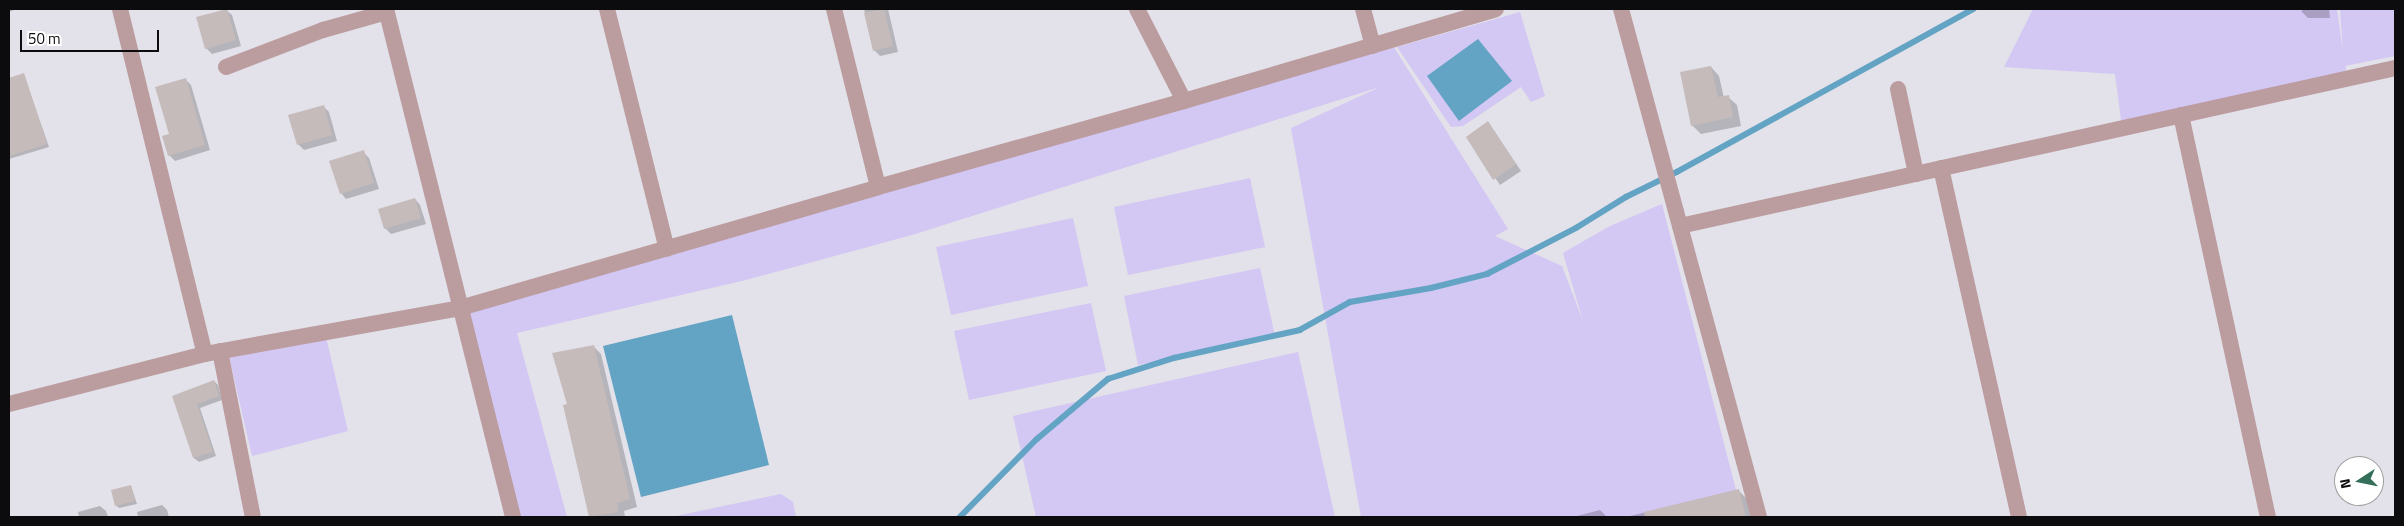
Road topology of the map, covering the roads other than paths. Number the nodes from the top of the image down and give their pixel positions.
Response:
1 (120, 9) edge
2 (607, 9) edge
3 (834, 9) edge
4 (1137, 9) edge
5 (1363, 9) edge
6 (1496, 9) edge
7 (1621, 9) edge
8 (386, 10) edge
9 (1373, 46) junction
10 (226, 67) dead end
11 (2395, 68) edge
12 (1898, 89) dead end
13 (1184, 101) junction
14 (2181, 115) junction
15 (1941, 168) junction
16 (1916, 174) junction
17 (878, 187) junction
18 (1680, 226) junction
19 (667, 249) junction
20 (460, 308) junction
21 (212, 353) junction
22 (9, 404) edge
23 (253, 517) edge
24 (514, 517) edge
25 (1759, 517) edge
26 (2019, 517) edge
27 (2268, 517) edge

1 - 21 street
2 - 19 street
3 - 17 street
4 - 13 street
5 - 9 street
6 - 9 street
7 - 18 street
8 - 10 street
8 - 20 street
9 - 13 street
11 - 14 street
12 - 16 street
13 - 17 street
14 - 15 street
14 - 27 street
15 - 16 street
15 - 26 street
16 - 18 street
17 - 19 street
18 - 25 street
19 - 20 street
20 - 21 street
20 - 24 street
21 - 22 street
21 - 23 street

